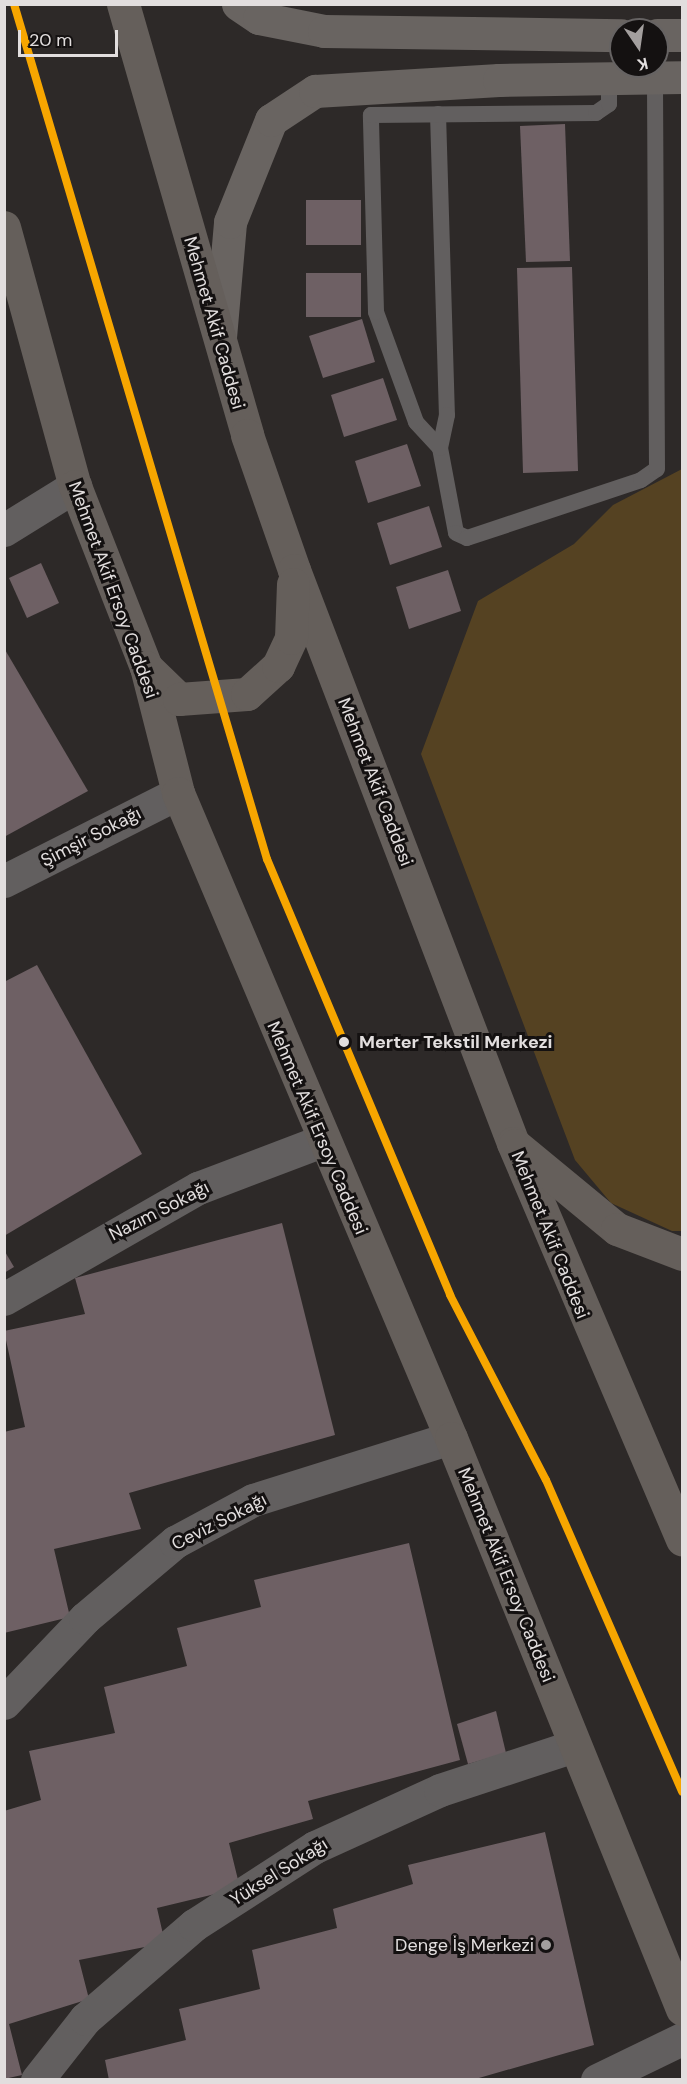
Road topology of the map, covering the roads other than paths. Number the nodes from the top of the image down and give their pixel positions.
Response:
1 (123, 4) edge
2 (238, 4) edge
3 (609, 35) edge
4 (609, 78) joint
5 (669, 78) edge
6 (438, 114) junction
7 (4, 227) edge
8 (219, 342) junction
9 (440, 448) junction
10 (75, 486) junction
11 (4, 530) edge
12 (294, 570) junction
13 (146, 667) junction
14 (178, 793) junction
15 (4, 881) edge
16 (322, 1141) junction
17 (513, 1143) junction
18 (682, 1254) edge
19 (4, 1299) edge
20 (451, 1438) junction
21 (682, 1539) edge
22 (4, 1703) edge
23 (574, 1746) junction
24 (682, 2009) edge
25 (682, 2039) edge
26 (37, 2079) edge
27 (597, 2079) edge

1 - 8 main road, Mehmet Akif Caddesi
2 - 3 street
4 - 6 lane
4 - 8 street
5 - 9 lane
6 - 9 lane
6 - 9 lane
7 - 10 main road, Mehmet Akif Ersoy Caddesi
8 - 12 main road, Mehmet Akif Caddesi
10 - 11 street
10 - 13 main road, Mehmet Akif Ersoy Caddesi
12 - 13 main road
12 - 17 main road, Mehmet Akif Caddesi
13 - 14 main road, Mehmet Akif Ersoy Caddesi
14 - 15 street, Şimşir Sokağı
14 - 16 main road, Mehmet Akif Ersoy Caddesi
16 - 19 street, Nazım Sokağı
16 - 20 main road, Mehmet Akif Ersoy Caddesi
17 - 18 main road
17 - 21 main road, Mehmet Akif Caddesi
20 - 22 street, Ceviz Sokağı
20 - 23 main road, Mehmet Akif Ersoy Caddesi
23 - 24 main road, Mehmet Akif Ersoy Caddesi
23 - 26 street, Yüksel Sokağı
25 - 27 street

